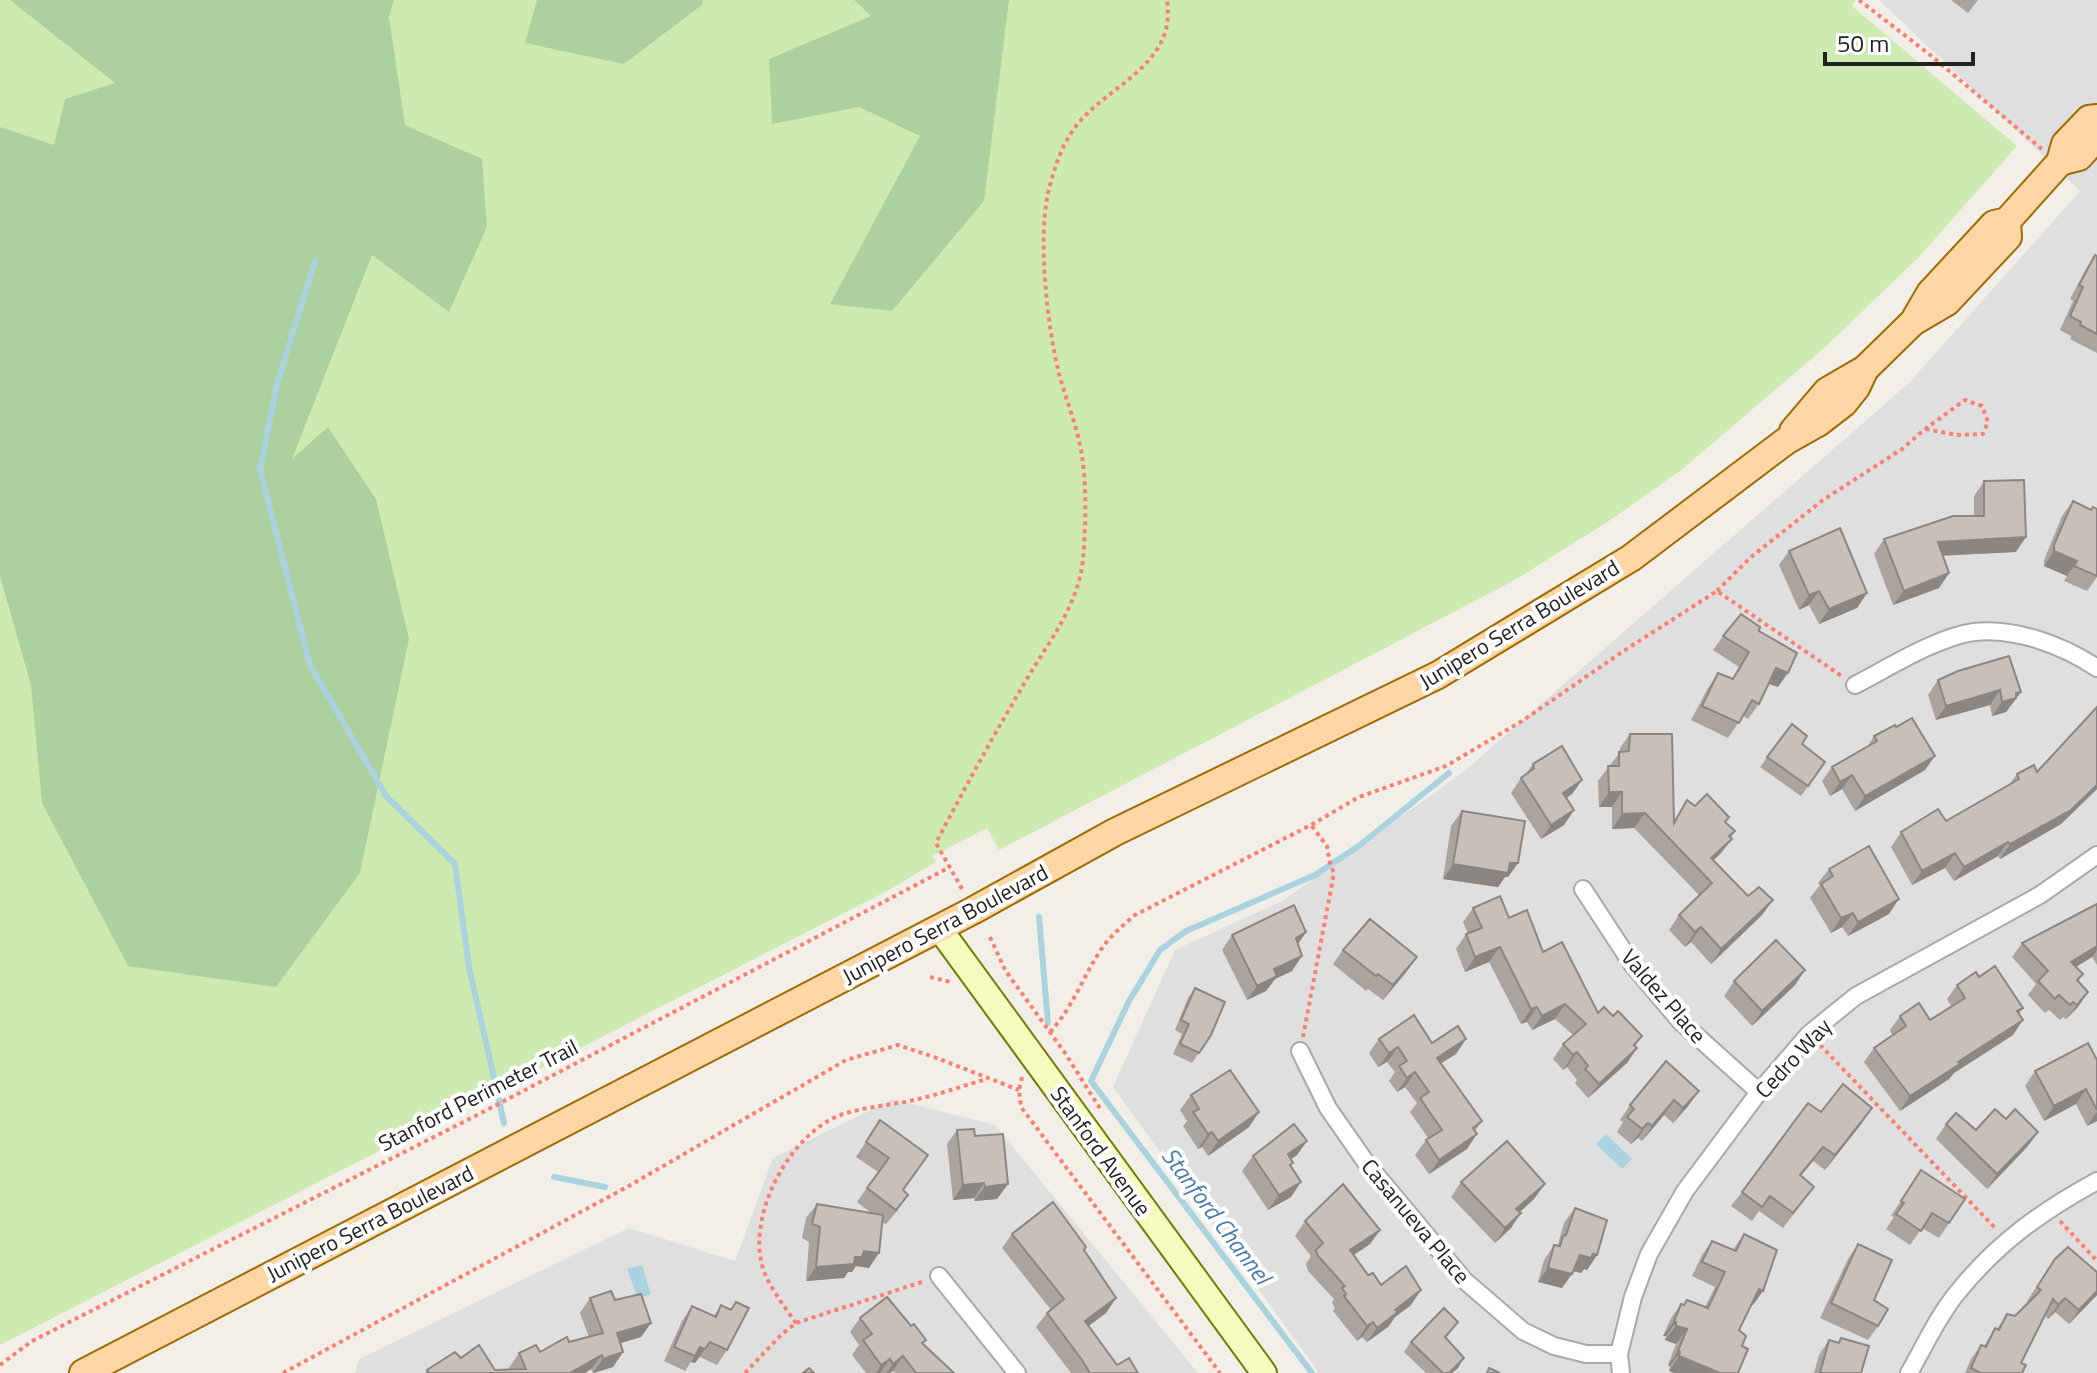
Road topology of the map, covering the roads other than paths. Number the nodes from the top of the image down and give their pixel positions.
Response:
1 (2097, 118) edge
2 (2097, 137) edge
3 (2060, 162) junction
4 (2097, 668) edge
5 (1855, 685) road end
6 (2097, 855) edge
7 (1583, 889) dead end
8 (939, 928) junction
9 (1300, 1051) road end
10 (1759, 1092) junction
11 (2097, 1181) edge
12 (939, 1276) road end
13 (1619, 1354) junction
14 (83, 1373) edge
15 (1017, 1373) edge
16 (1264, 1373) edge
17 (1621, 1373) edge
18 (1909, 1373) edge

1 - 3 main road, Junipero Serra Boulevard
2 - 3 main road, Junipero Serra Boulevard
3 - 8 main road, Junipero Serra Boulevard
4 - 5 street
6 - 10 street, Cedro Way
7 - 10 street, Valdez Place
8 - 14 main road, Junipero Serra Boulevard
8 - 16 street, Stanford Avenue
9 - 13 street, Casanueva Place
10 - 13 street, Cedro Way
11 - 18 street
12 - 15 street
13 - 17 street, Cedro Way

